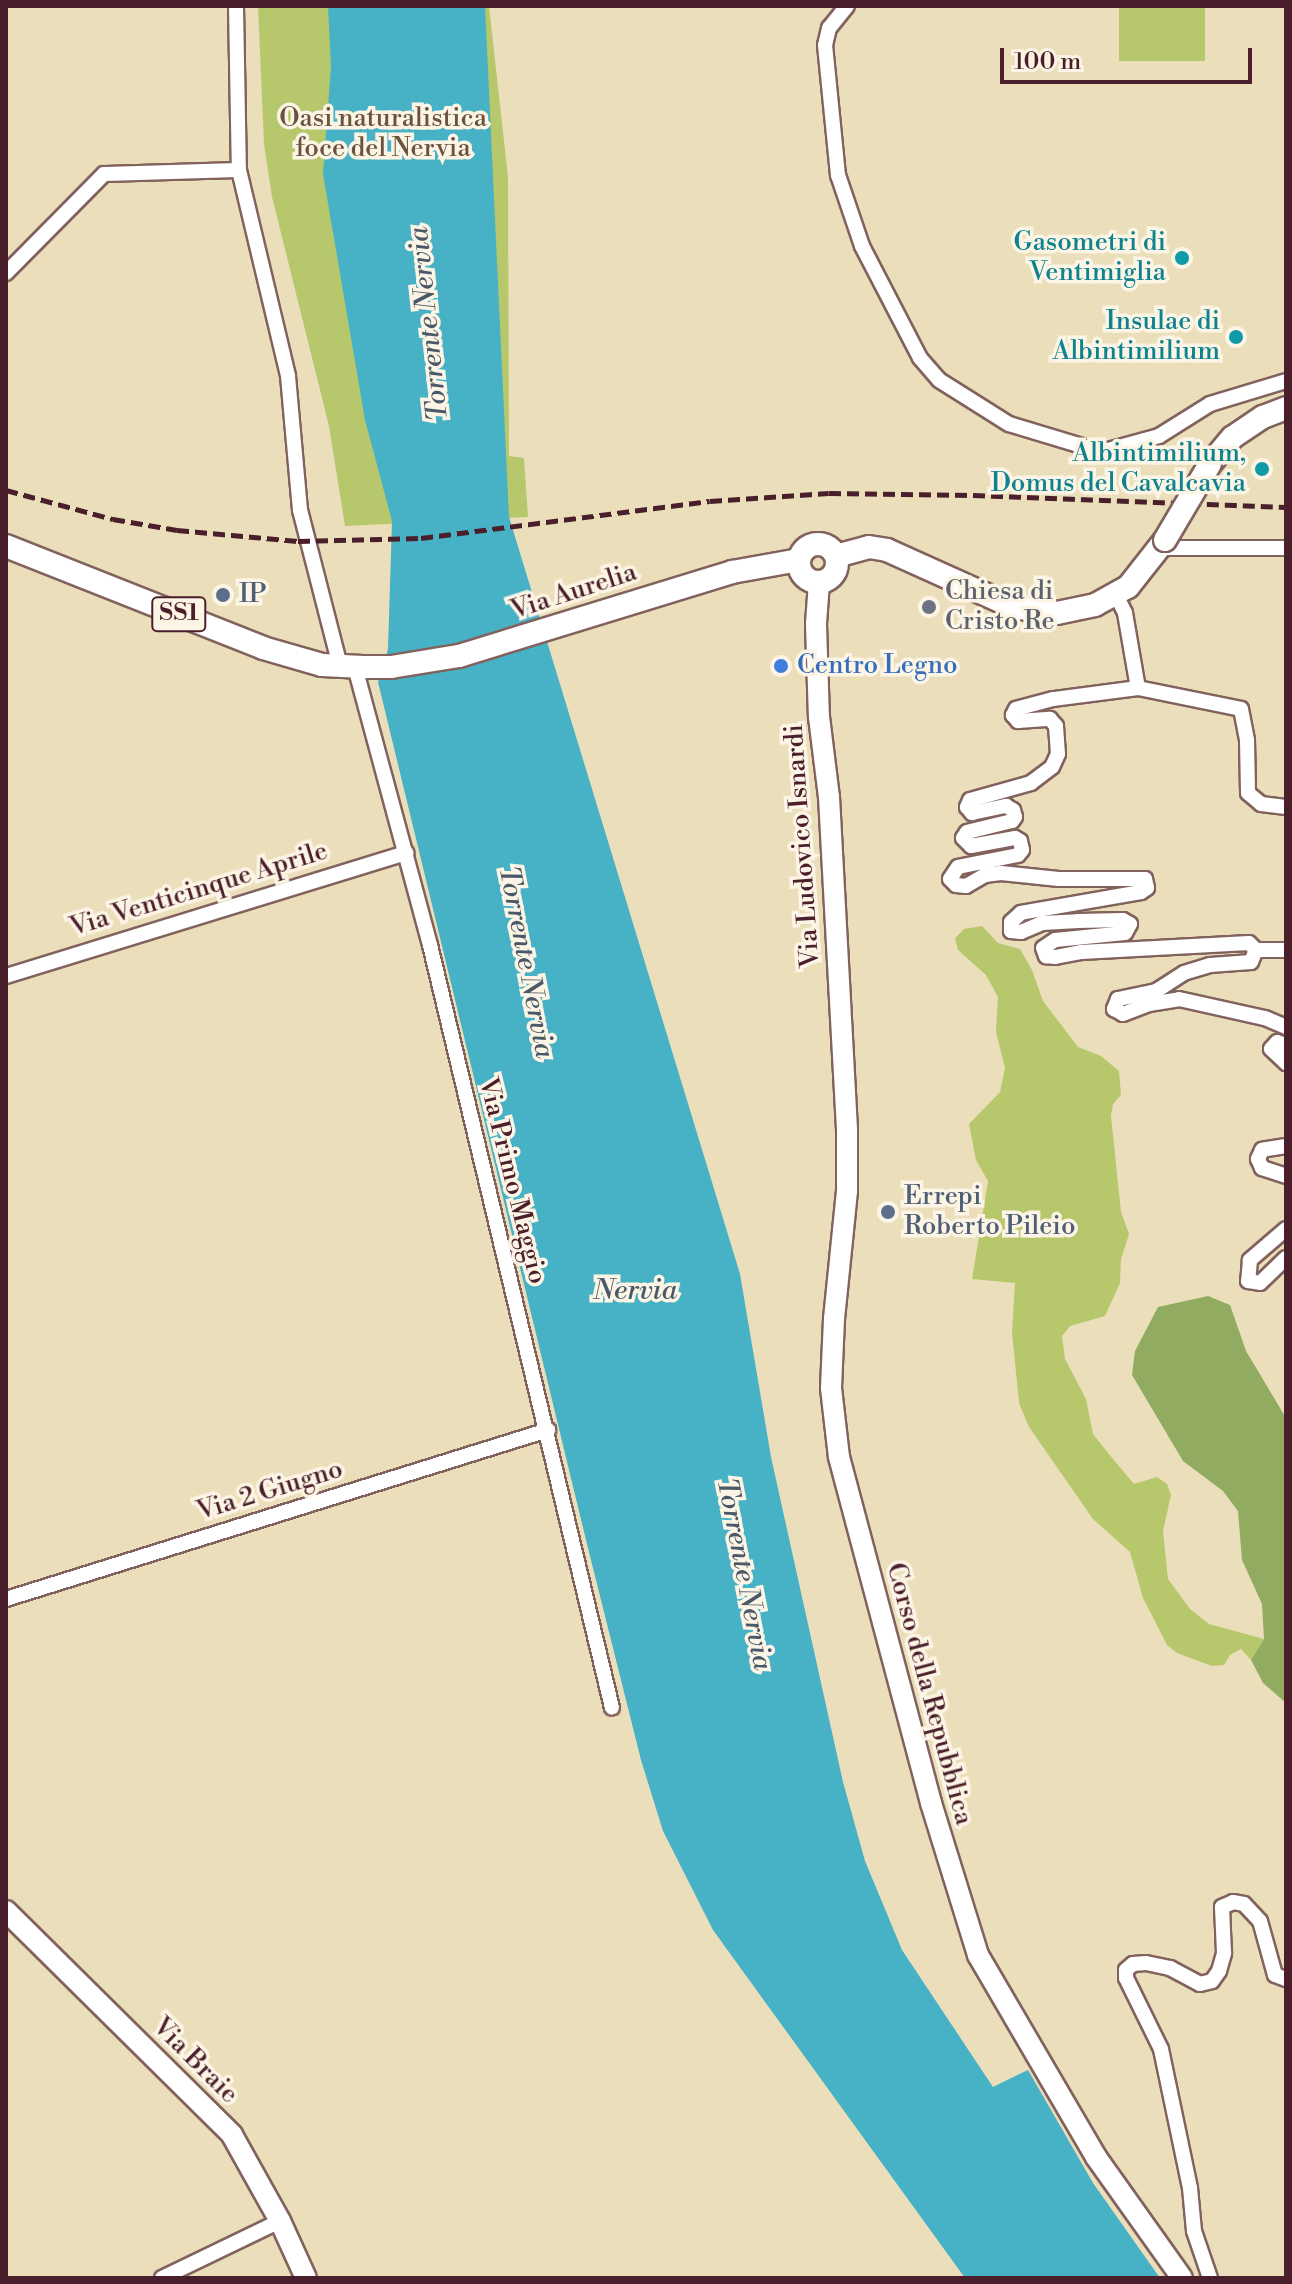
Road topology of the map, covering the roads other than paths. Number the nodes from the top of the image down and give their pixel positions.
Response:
1 (236, 6) edge
2 (847, 6) edge
3 (239, 170) junction
4 (6, 273) edge
5 (1286, 381) edge
6 (1286, 408) edge
7 (1163, 544) junction
8 (6, 546) edge
9 (1286, 548) edge
10 (836, 556) junction
11 (808, 573) junction
12 (1116, 595) junction
13 (353, 667) junction
14 (1138, 688) junction
15 (1286, 807) edge
16 (407, 853) junction
17 (1256, 950) junction
18 (1286, 950) edge
19 (6, 976) edge
20 (1286, 1027) edge
21 (1286, 1045) edge
22 (1286, 1063) edge
23 (844, 1064) joint
24 (1286, 1146) edge
25 (1286, 1176) edge
26 (1286, 1229) edge
27 (1286, 1258) edge
28 (548, 1430) junction
29 (6, 1599) edge
30 (612, 1708) dead end
31 (6, 1911) edge
32 (1286, 1979) edge
33 (280, 2221) junction
34 (162, 2278) edge
35 (306, 2278) edge
36 (1182, 2278) edge
37 (1210, 2278) edge

1 - 3 street, Via Primo Maggio
2 - 5 street
3 - 4 street
3 - 13 street, Via Primo Maggio
6 - 7 main road, SS1, bridge
7 - 9 street
7 - 12 main road, SS1
8 - 13 main road, SS1
10 - 11 main road
10 - 11 main road, SS1
10 - 12 main road, SS1
11 - 13 main road, Via Aurelia / SS1
11 - 23 main road, Via Ludovico Isnardi
12 - 14 street
13 - 16 street, Via Primo Maggio
14 - 15 street
14 - 17 street
16 - 19 street, Via Venticinque Aprile
16 - 28 street, Via Primo Maggio
17 - 18 street
17 - 20 street
21 - 22 street
23 - 36 main road, Corso della Repubblica
24 - 25 street
26 - 27 street
28 - 29 street, Via 2 Giugno
28 - 30 street, Via Primo Maggio
31 - 33 main road, Via Braie
32 - 37 street
33 - 34 street
33 - 35 main road, Via Braie

